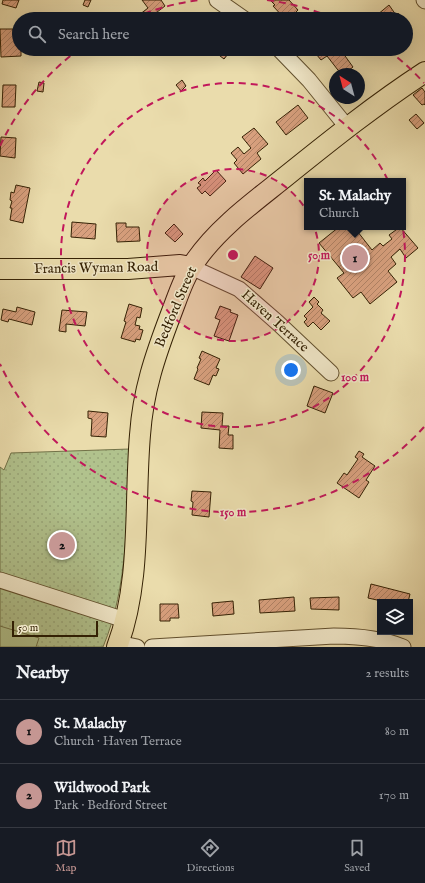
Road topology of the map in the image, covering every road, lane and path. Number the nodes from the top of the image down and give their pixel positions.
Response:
1 (218, 0) edge
2 (234, 12) edge
3 (286, 56) edge
4 (425, 72) edge
5 (347, 127) junction
6 (191, 267) junction
7 (0, 269) edge
8 (331, 373) dead end
9 (0, 580) edge
10 (125, 620) junction
11 (295, 643) edge
12 (124, 646) edge
13 (152, 647) edge
14 (403, 647) edge

1 - 2 street
3 - 5 street
4 - 5 main road, Bedford Street
5 - 6 main road, Bedford Street
6 - 7 main road, Francis Wyman Road
6 - 8 street, Haven Terrace
6 - 10 main road, Bedford Street
9 - 10 street
10 - 12 main road, Bedford Street
11 - 13 street
11 - 14 street

